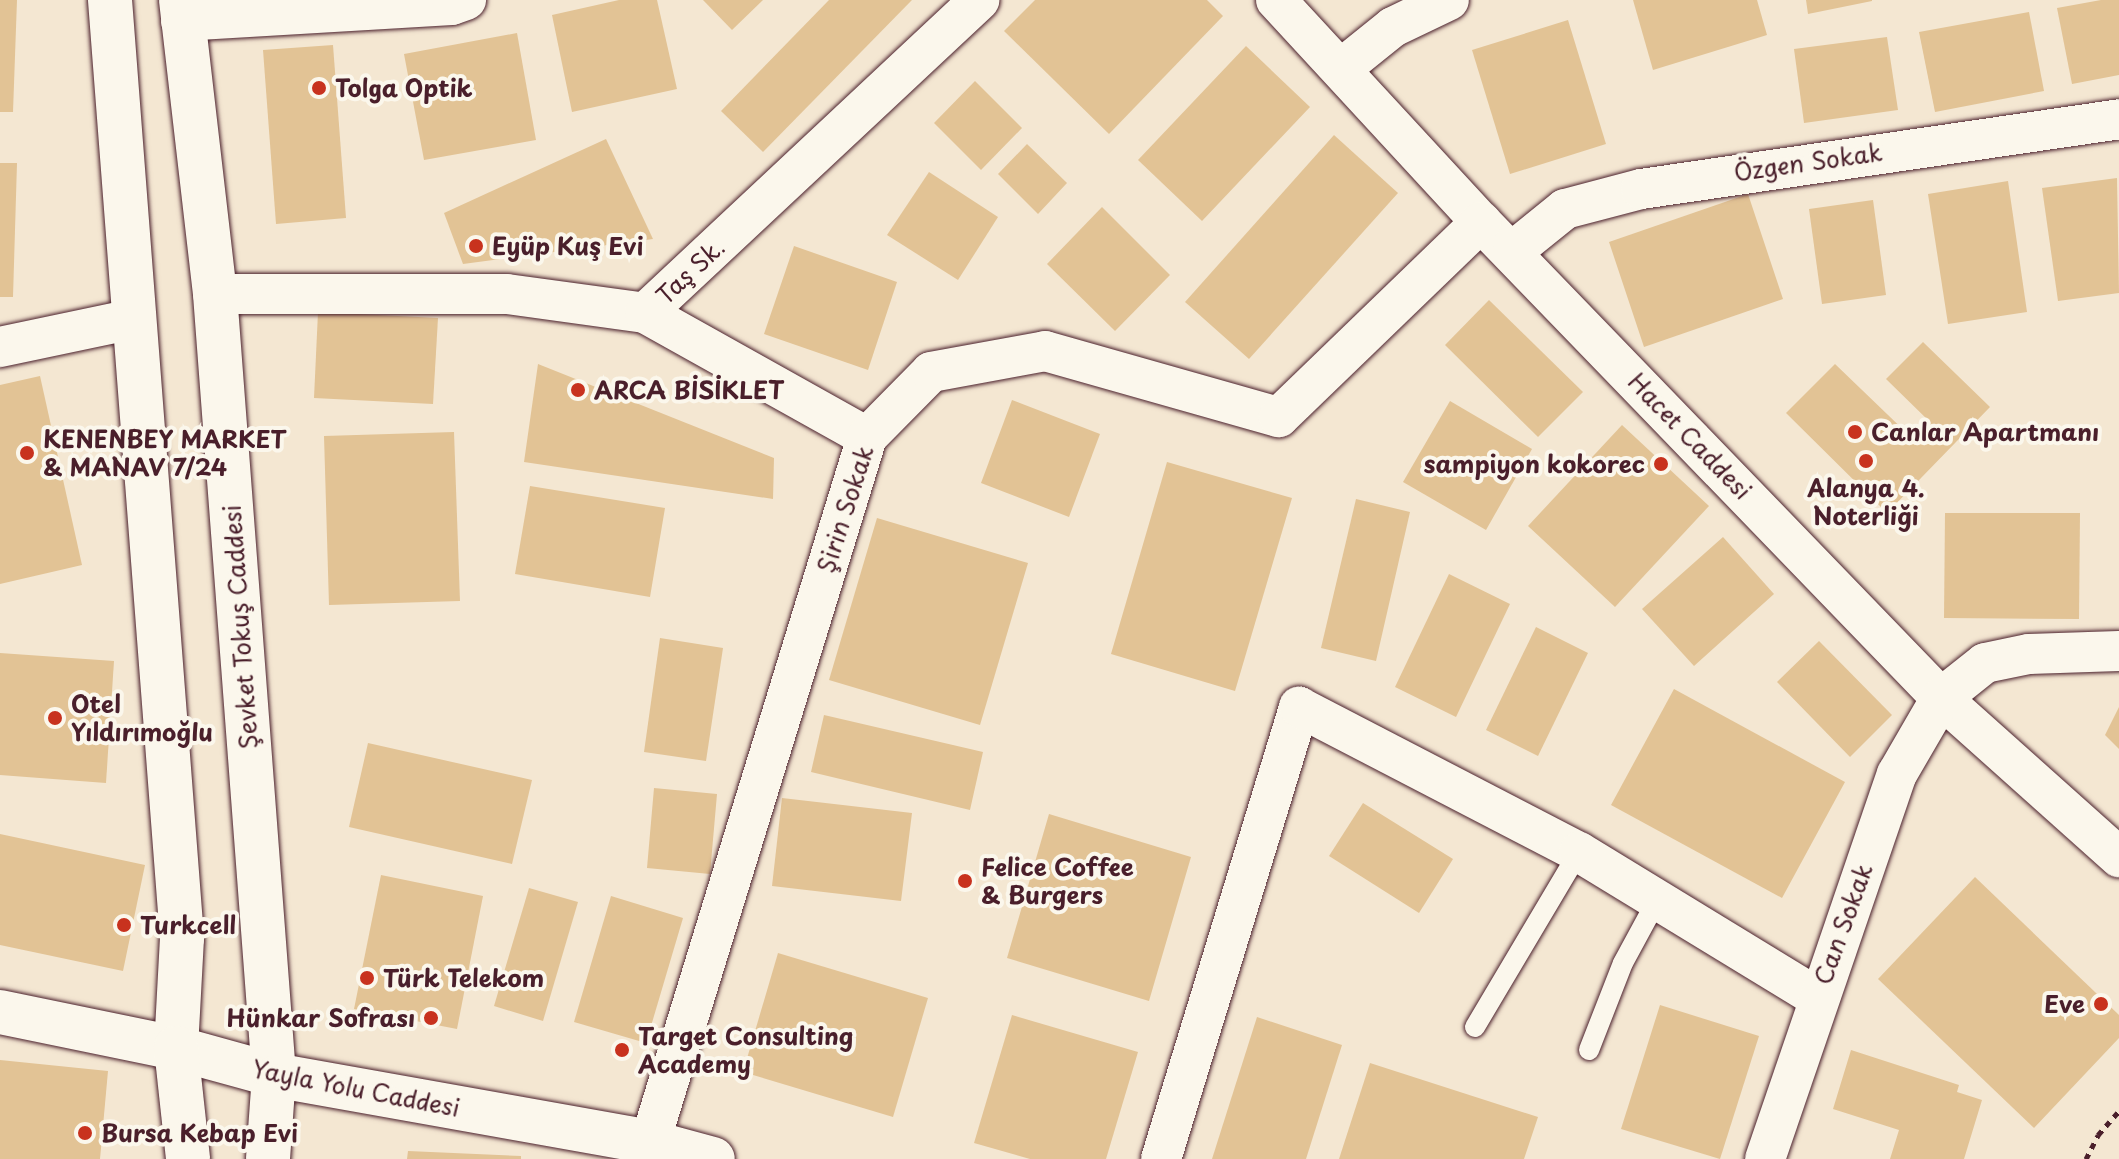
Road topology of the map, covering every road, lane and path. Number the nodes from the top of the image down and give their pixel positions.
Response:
1 (110, 0) edge
2 (466, 0) edge
3 (980, 0) edge
4 (1276, 0) edge
5 (1449, 0) edge
6 (181, 10) edge
7 (1342, 68) junction
8 (2119, 119) edge
9 (1481, 222) junction
10 (1513, 251) junction
11 (215, 294) junction
12 (645, 313) junction
13 (133, 319) junction
14 (0, 347) edge
15 (867, 437) junction
16 (2119, 651) edge
17 (1941, 698) junction
18 (1579, 852) junction
19 (2119, 857) edge
20 (1657, 900) junction
21 (1817, 997) junction
22 (0, 1012) edge
23 (1475, 1027) dead end
24 (176, 1048) junction
25 (1589, 1050) dead end
26 (274, 1075) junction
27 (2119, 1111) edge
28 (650, 1142) junction
29 (188, 1159) edge
30 (268, 1159) edge
31 (713, 1159) edge
32 (1161, 1159) edge
33 (1765, 1159) edge
34 (2086, 1159) edge

1 - 13 main road
2 - 6 street
3 - 12 street, Taş Sk.
4 - 7 street, Hacet Caddesi
5 - 7 street
6 - 11 main road, Şevket Tokuş Caddesi
7 - 9 street, Hacet Caddesi
8 - 10 street, Özgen Sokak
9 - 10 street, Hacet Caddesi
9 - 15 street, Şirin Sokak
10 - 17 street, Hacet Caddesi
11 - 12 street, Taş Sk.
11 - 26 main road, Şevket Tokuş Caddesi
12 - 15 street
13 - 14 street
13 - 24 main road
15 - 28 street, Şirin Sokak
16 - 17 street
17 - 19 street, Hacet Caddesi
17 - 21 street, Can Sokak
18 - 20 street
18 - 23 lane
18 - 32 street
20 - 21 street
20 - 25 lane
21 - 33 street, Can Sokak
22 - 24 main road, Yayla Yolu Caddesi
24 - 26 main road, Yayla Yolu Caddesi
24 - 29 main road
26 - 28 main road, Yayla Yolu Caddesi
26 - 30 main road, Şevket Tokuş Caddesi
27 - 34 path
28 - 31 main road, Yayla Yolu Caddesi

